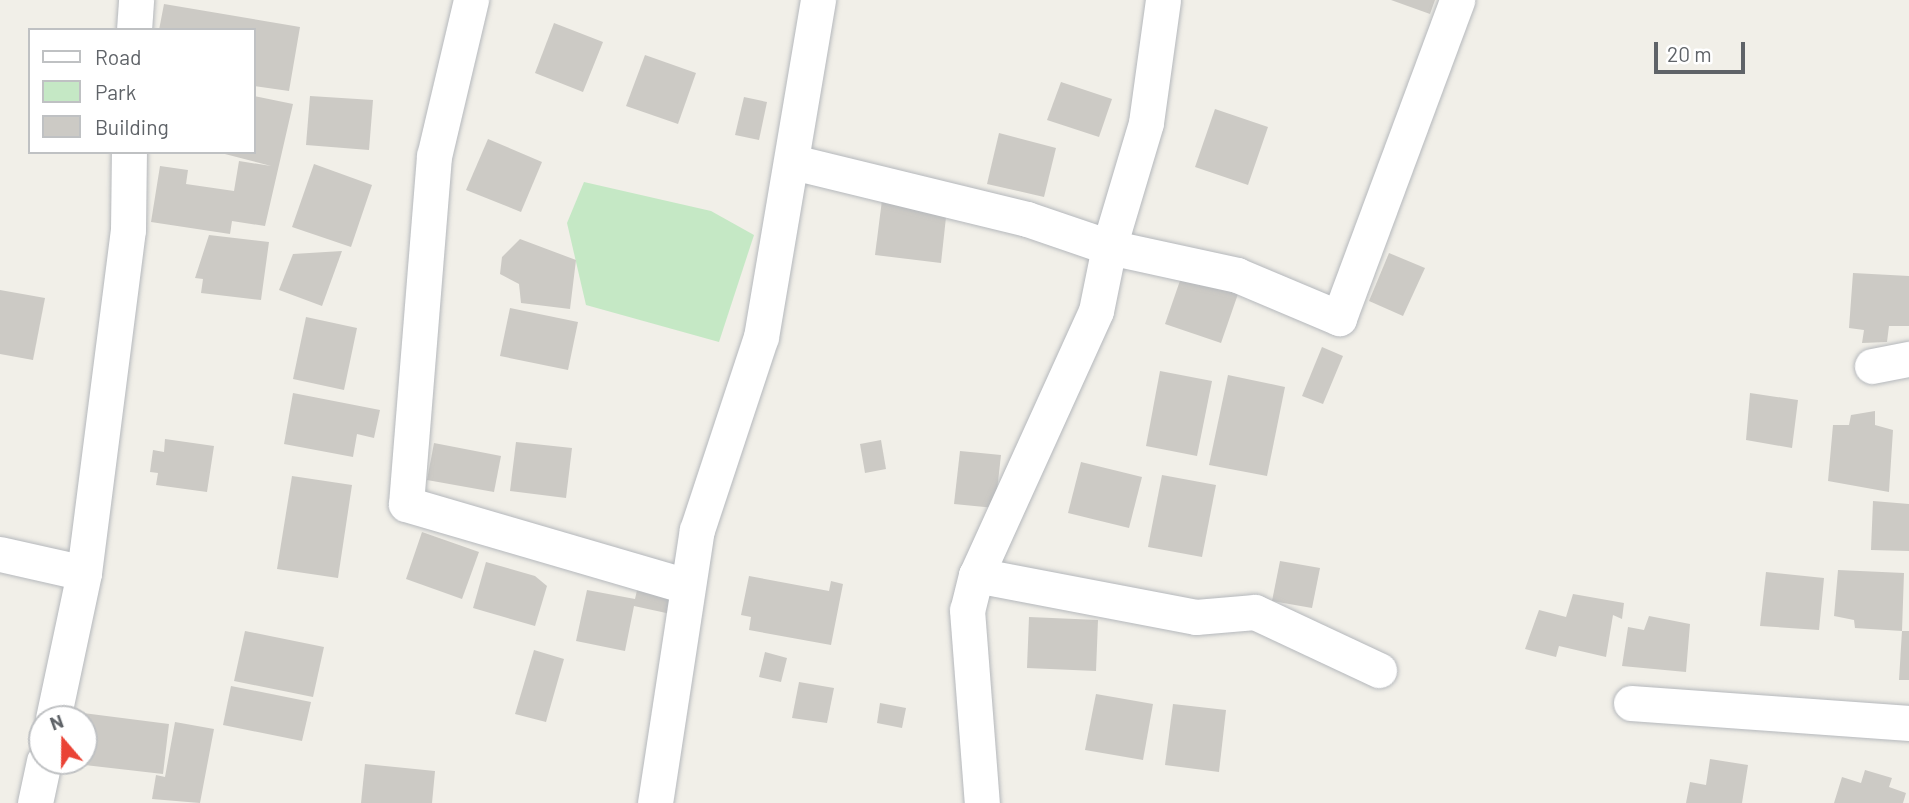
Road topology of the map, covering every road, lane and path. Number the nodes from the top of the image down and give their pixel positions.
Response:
1 (136, 0) edge
2 (471, 0) edge
3 (818, 0) edge
4 (1163, 0) edge
5 (1457, 0) edge
6 (134, 28) edge
7 (129, 154) edge
8 (793, 162) junction
9 (1109, 247) junction
10 (1909, 359) edge
11 (1872, 366) dead end
12 (0, 554) edge
13 (84, 573) junction
14 (976, 575) junction
15 (687, 586) junction
16 (1380, 670) dead end
17 (1631, 703) dead end
18 (56, 705) edge
19 (1909, 723) edge
20 (41, 775) edge
21 (35, 803) edge
22 (655, 803) edge
23 (982, 803) edge

1 - 6 street
2 - 15 street
3 - 8 street
4 - 9 street
5 - 9 street
7 - 13 street
8 - 9 street
8 - 15 street
9 - 14 street
10 - 11 street
12 - 13 street
13 - 18 street
14 - 16 street
14 - 23 street
15 - 22 street
17 - 19 street
20 - 21 street

